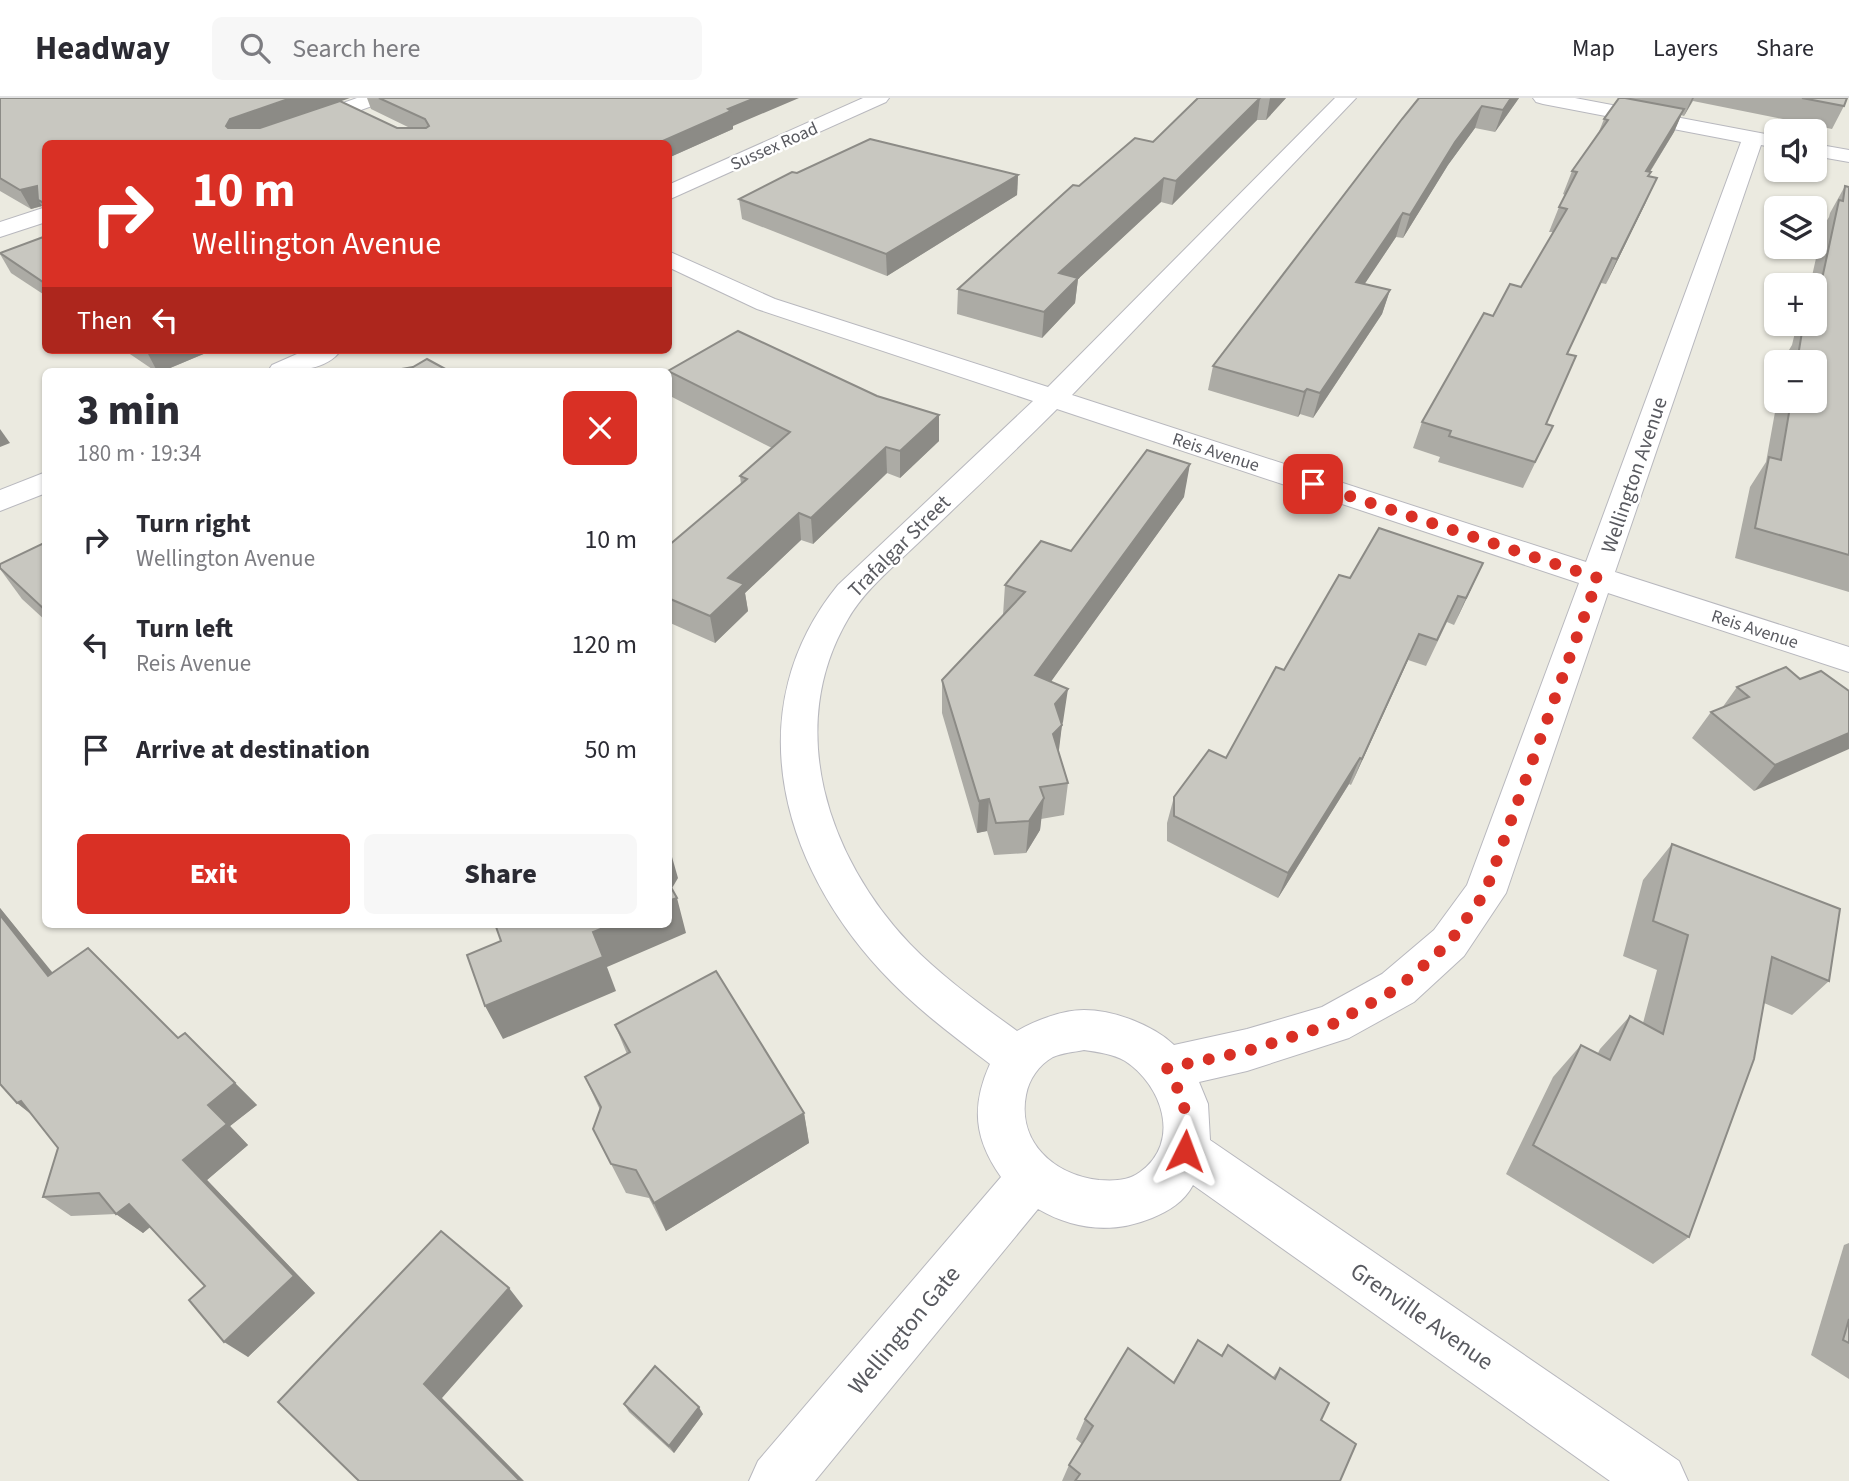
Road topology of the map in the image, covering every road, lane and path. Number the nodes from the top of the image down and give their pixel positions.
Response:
1 (376, 98) edge
2 (879, 98) edge
3 (1346, 98) edge
4 (1543, 98) edge
5 (346, 108) junction
6 (372, 120) edge
7 (257, 140) edge
8 (1764, 140) edge
9 (1827, 151) edge
10 (1849, 156) edge
11 (672, 191) edge
12 (42, 215) edge
13 (0, 230) edge
14 (672, 260) edge
15 (318, 354) edge
16 (288, 368) edge
17 (1053, 398) junction
18 (42, 483) edge
19 (0, 502) edge
20 (1598, 578) junction
21 (1849, 660) edge
22 (1020, 1059) junction
23 (1167, 1068) junction
24 (1185, 1151) junction
25 (1031, 1179) junction
26 (778, 1481) edge
27 (1659, 1481) edge

1 - 5 street
2 - 11 street, Sussex Road
3 - 17 street, Trafalgar Street
4 - 8 street
5 - 6 street
5 - 7 street
8 - 20 street, Wellington Avenue
9 - 10 street
12 - 13 street
14 - 17 street, Reis Avenue
15 - 16 street
17 - 20 street, Reis Avenue
17 - 22 street, Trafalgar Street
18 - 19 street
20 - 21 street, Reis Avenue
20 - 23 street, Wellington Avenue
22 - 23 street
22 - 25 street
23 - 24 street
24 - 25 street
24 - 27 street, Grenville Avenue
25 - 26 street, Wellington Gate

